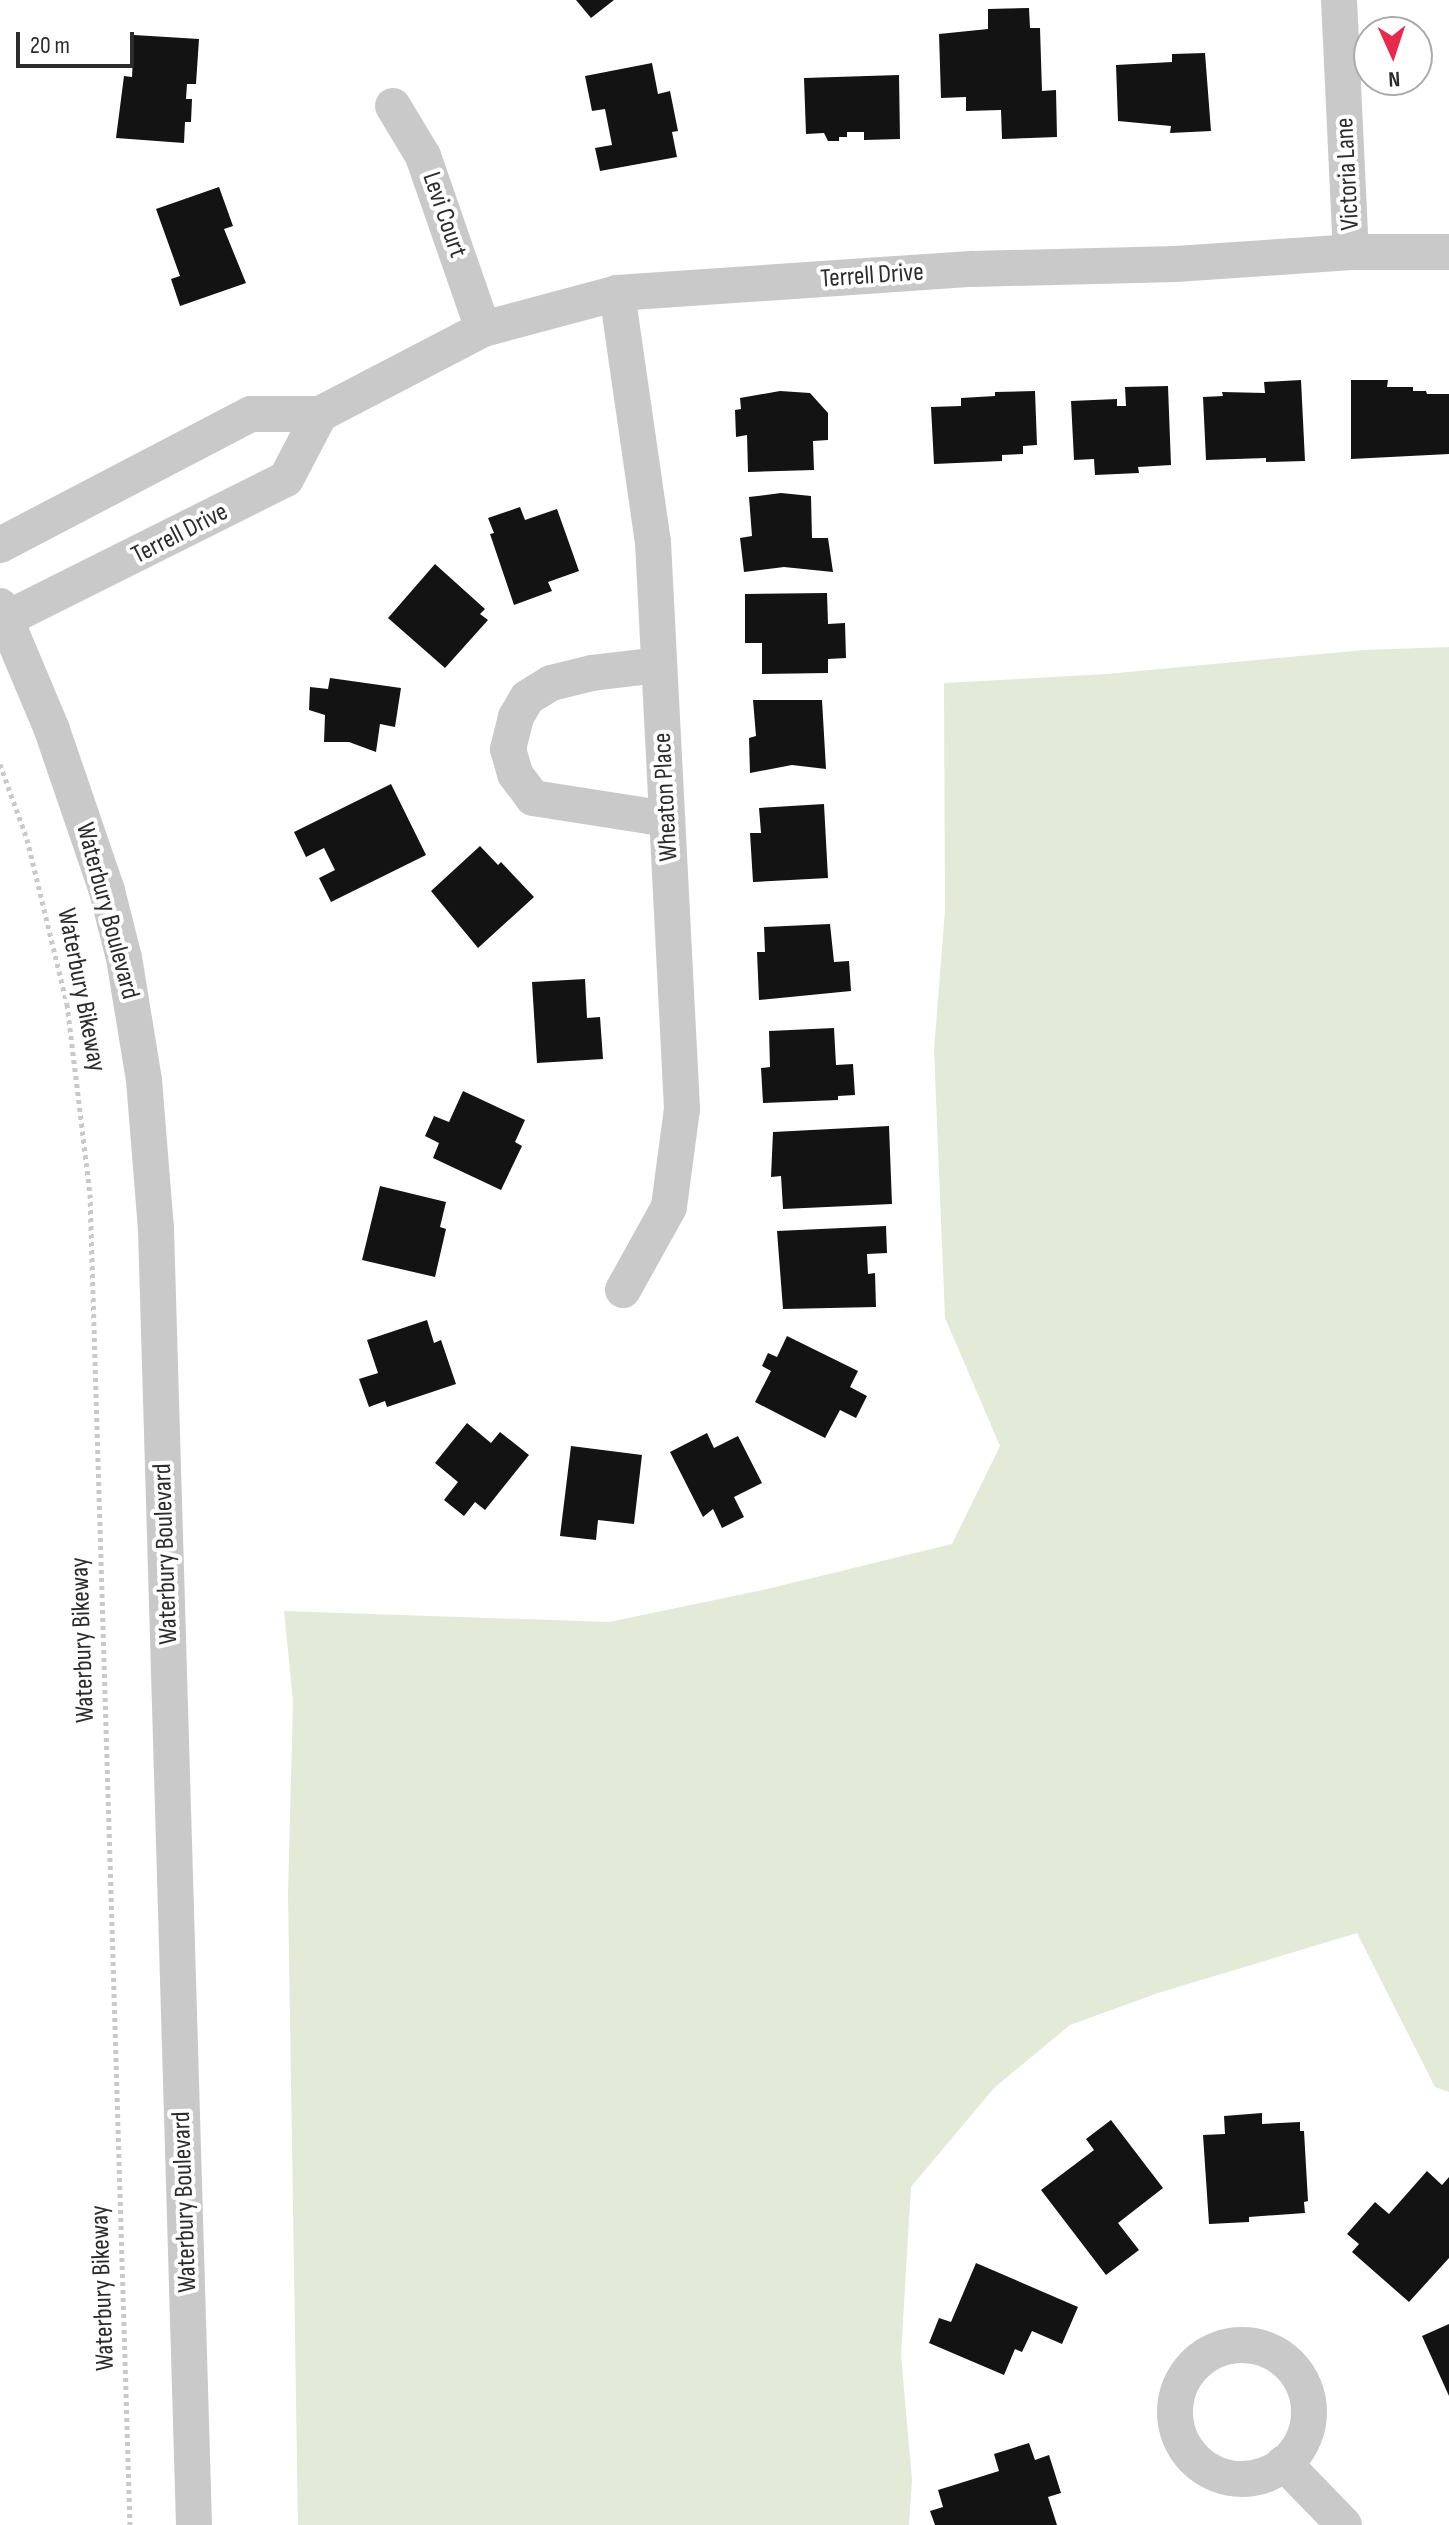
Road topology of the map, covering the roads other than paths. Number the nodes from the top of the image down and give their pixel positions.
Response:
1 (1339, 0) edge
2 (393, 106) dead end
3 (1351, 252) junction
4 (1449, 252) edge
5 (617, 293) junction
6 (483, 329) junction
7 (320, 414) junction
8 (0, 545) edge
9 (3, 613) edge
10 (659, 665) junction
11 (667, 819) junction
12 (623, 1290) dead end
13 (1284, 2463) dead end
14 (194, 2525) edge
15 (1344, 2525) edge

1 - 3 street, Victoria Lane
2 - 6 street, Levi Court
3 - 4 street, Terrell Drive
3 - 5 street, Terrell Drive
5 - 6 street, Terrell Drive
5 - 10 street, Wheaton Place
6 - 7 street, Terrell Drive
7 - 8 street, Terrell Drive
7 - 9 street, Terrell Drive
9 - 14 street, Waterbury Boulevard
10 - 11 street, Wheaton Place
10 - 11 street
11 - 12 street, Wheaton Place
13 - 15 street

